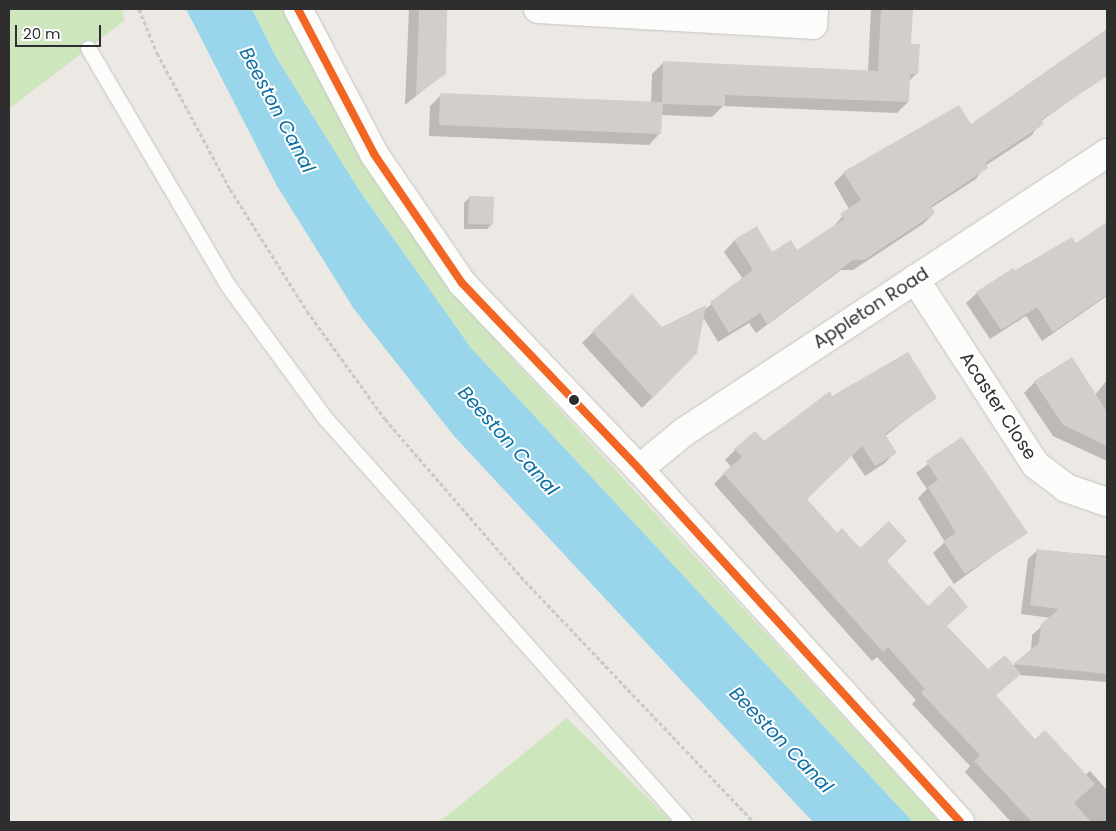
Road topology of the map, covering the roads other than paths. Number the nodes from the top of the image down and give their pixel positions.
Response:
1 (298, 9) edge
2 (538, 9) edge
3 (814, 9) edge
4 (88, 48) dead end
5 (1107, 153) edge
6 (914, 279) junction
7 (639, 469) junction
8 (1107, 502) edge
9 (684, 822) edge
10 (960, 822) edge

1 - 7 street
2 - 3 street
4 - 9 lane
5 - 6 street, Appleton Road
6 - 7 street, Appleton Road
6 - 8 street, Acaster Close
7 - 10 street

